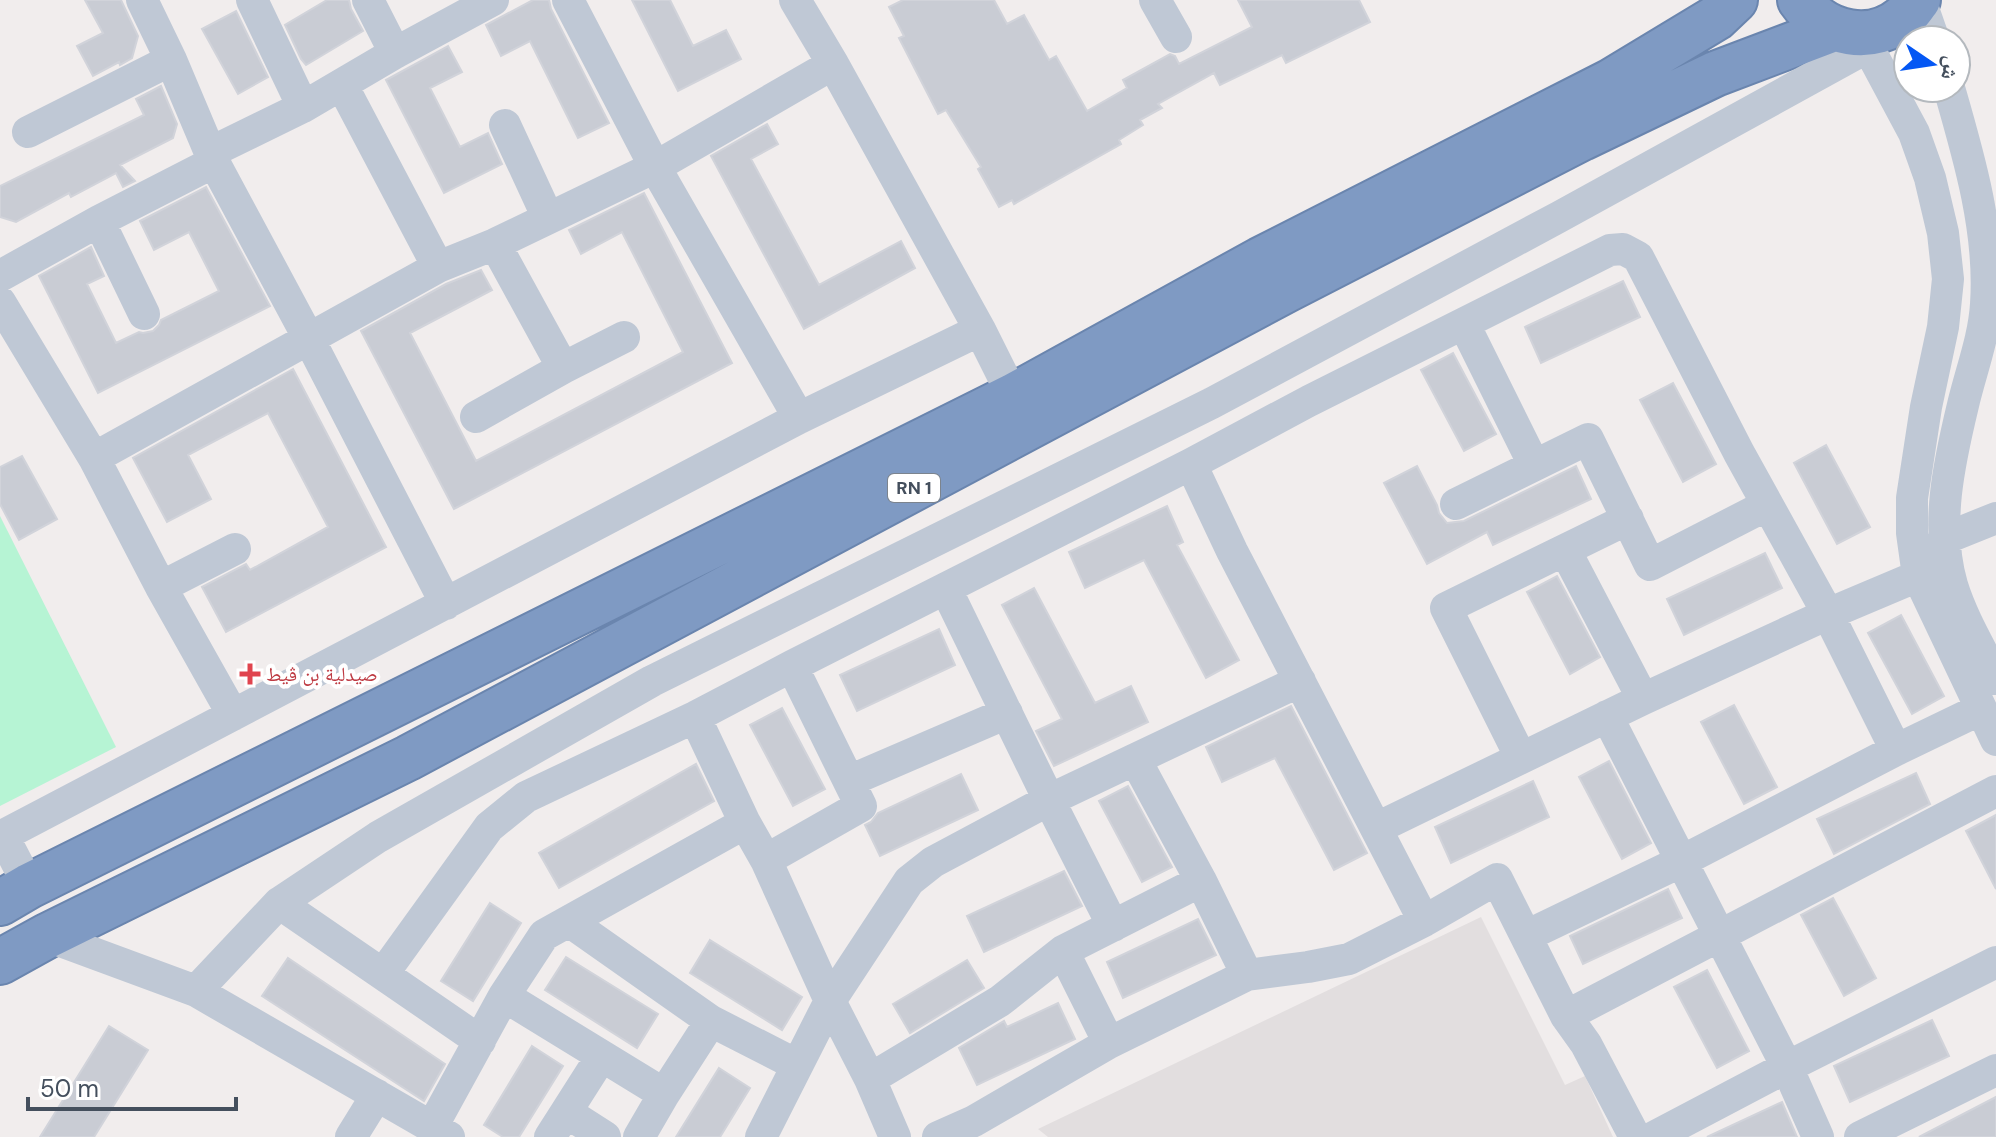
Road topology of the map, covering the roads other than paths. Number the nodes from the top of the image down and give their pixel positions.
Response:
1 (142, 0) edge
2 (253, 0) edge
3 (368, 0) edge
4 (568, 0) edge
5 (795, 0) edge
6 (1155, 0) edge
7 (1800, 0) edge
8 (1919, 0) edge
9 (485, 2) edge
10 (1725, 6) edge
11 (1928, 24) edge
12 (1855, 36) junction
13 (1176, 37) dead end
14 (395, 53) junction
15 (171, 60) junction
16 (833, 64) junction
17 (342, 85) junction
18 (1953, 104) edge
19 (303, 107) junction
20 (505, 125) dead end
21 (28, 132) dead end
22 (212, 157) junction
23 (655, 167) junction
24 (548, 218) junction
25 (99, 221) junction
26 (495, 244) junction
27 (438, 267) junction
28 (0, 276) edge
29 (0, 302) edge
30 (144, 314) dead end
31 (1464, 324) junction
32 (980, 330) junction
33 (624, 337) dead end
34 (309, 339) junction
35 (563, 368) junction
36 (1013, 396) junction
37 (476, 417) dead end
38 (799, 418) junction
39 (94, 458) junction
40 (1191, 464) junction
41 (1534, 465) junction
42 (1456, 504) dead end
43 (1767, 505) junction
44 (1996, 518) edge
45 (1628, 519) junction
46 (1944, 539) junction
47 (235, 549) dead end
48 (1565, 550) junction
49 (1918, 576) junction
50 (161, 587) junction
51 (946, 589) junction
52 (446, 604) junction
53 (1828, 614) junction
54 (792, 666) junction
55 (1996, 679) edge
56 (1300, 681) junction
57 (1643, 699) junction
58 (1981, 709) junction
59 (1007, 713) junction
60 (233, 715) junction
61 (1607, 716) junction
62 (695, 717) junction
63 (1996, 740) edge
64 (1896, 750) junction
65 (1521, 758) junction
66 (1135, 759) junction
67 (849, 781) junction
68 (1996, 791) edge
69 (1049, 800) junction
70 (745, 823) junction
71 (1377, 828) junction
72 (2, 836) edge
73 (766, 860) junction
74 (1680, 862) junction
75 (1201, 881) junction
76 (14, 894) edge
77 (279, 903) junction
78 (1424, 921) junction
79 (570, 922) junction
80 (1113, 926) junction
81 (47, 936) junction
82 (1526, 936) junction
83 (1718, 936) junction
84 (1063, 951) junction
85 (0, 962) edge
86 (1996, 962) edge
87 (383, 974) junction
88 (1247, 975) junction
89 (196, 991) junction
90 (504, 996) junction
91 (830, 1001) junction
92 (1566, 1016) junction
93 (711, 1021) junction
94 (480, 1041) junction
95 (1109, 1043) junction
96 (601, 1057) junction
97 (797, 1065) junction
98 (1787, 1067) junction
99 (1996, 1070) edge
100 (870, 1079) junction
101 (664, 1094) junction
102 (377, 1095) junction
103 (558, 1124) edge
104 (985, 1129) edge
105 (441, 1132) edge
106 (351, 1137) edge
107 (605, 1137) edge
108 (639, 1137) edge
109 (761, 1137) edge
110 (895, 1137) edge
111 (938, 1137) edge
112 (1635, 1137) edge
113 (1654, 1137) edge
114 (1818, 1137) edge
115 (1860, 1137) edge

1 - 15 street
2 - 19 street
3 - 14 street
4 - 23 street
5 - 16 street
6 - 13 street
7 - 12 highway
8 - 11 street
8 - 12 highway
9 - 14 street
10 - 36 highway, RN 1
12 - 49 street
12 - 77 street
12 - 81 highway, RN 1
14 - 17 street
15 - 21 street
15 - 22 street
16 - 23 street
16 - 32 street
17 - 19 street
17 - 27 street
18 - 46 street
19 - 22 street
20 - 24 street
22 - 25 street
22 - 34 street
23 - 24 street
23 - 38 street
24 - 26 street
25 - 28 street
25 - 30 street
26 - 27 street
26 - 35 street
27 - 34 street
29 - 39 street
31 - 40 street
31 - 41 street
31 - 43 street
32 - 36 street
32 - 38 street
33 - 35 street
34 - 39 street
34 - 52 street
35 - 37 street
36 - 76 highway, RN 1
38 - 52 street
39 - 50 street
40 - 51 street
40 - 56 street
41 - 42 street
41 - 45 street
43 - 45 street
43 - 53 street
44 - 46 street
45 - 48 street
46 - 49 street
46 - 55 street
47 - 50 street
48 - 57 street
48 - 65 street
49 - 53 street
49 - 58 street
50 - 60 street
51 - 54 street
51 - 59 street
52 - 60 street
53 - 57 street
53 - 64 street
54 - 62 street
54 - 67 street
56 - 66 street
56 - 71 street
57 - 61 street
58 - 63 street
58 - 64 street
59 - 67 street
59 - 69 street
60 - 72 street
61 - 65 street
61 - 74 street
62 - 70 street
62 - 87 street
64 - 74 street
65 - 71 street
66 - 69 street
66 - 75 street
67 - 73 street
68 - 83 street
69 - 80 street
69 - 91 street
70 - 73 street
70 - 79 street
71 - 78 street
72 - 76 street
73 - 91 street
74 - 82 street
74 - 83 street
75 - 80 street
75 - 88 street
77 - 87 street
77 - 89 street
78 - 82 street
78 - 88 street
79 - 90 street
79 - 93 street
80 - 84 street
81 - 85 highway, RN 1
81 - 89 street
82 - 92 street
83 - 92 street
83 - 98 street
84 - 95 street
84 - 100 street
86 - 98 street
87 - 94 street
88 - 95 street
89 - 102 street
90 - 94 street
90 - 96 street
91 - 97 street
91 - 100 street
92 - 112 street
93 - 97 street
93 - 101 street
94 - 105 street
95 - 104 street
96 - 101 street
96 - 103 street
97 - 109 street
98 - 113 street
98 - 114 street
99 - 115 street
100 - 110 street
101 - 108 street
102 - 105 street
102 - 106 street
103 - 107 street
104 - 111 street

